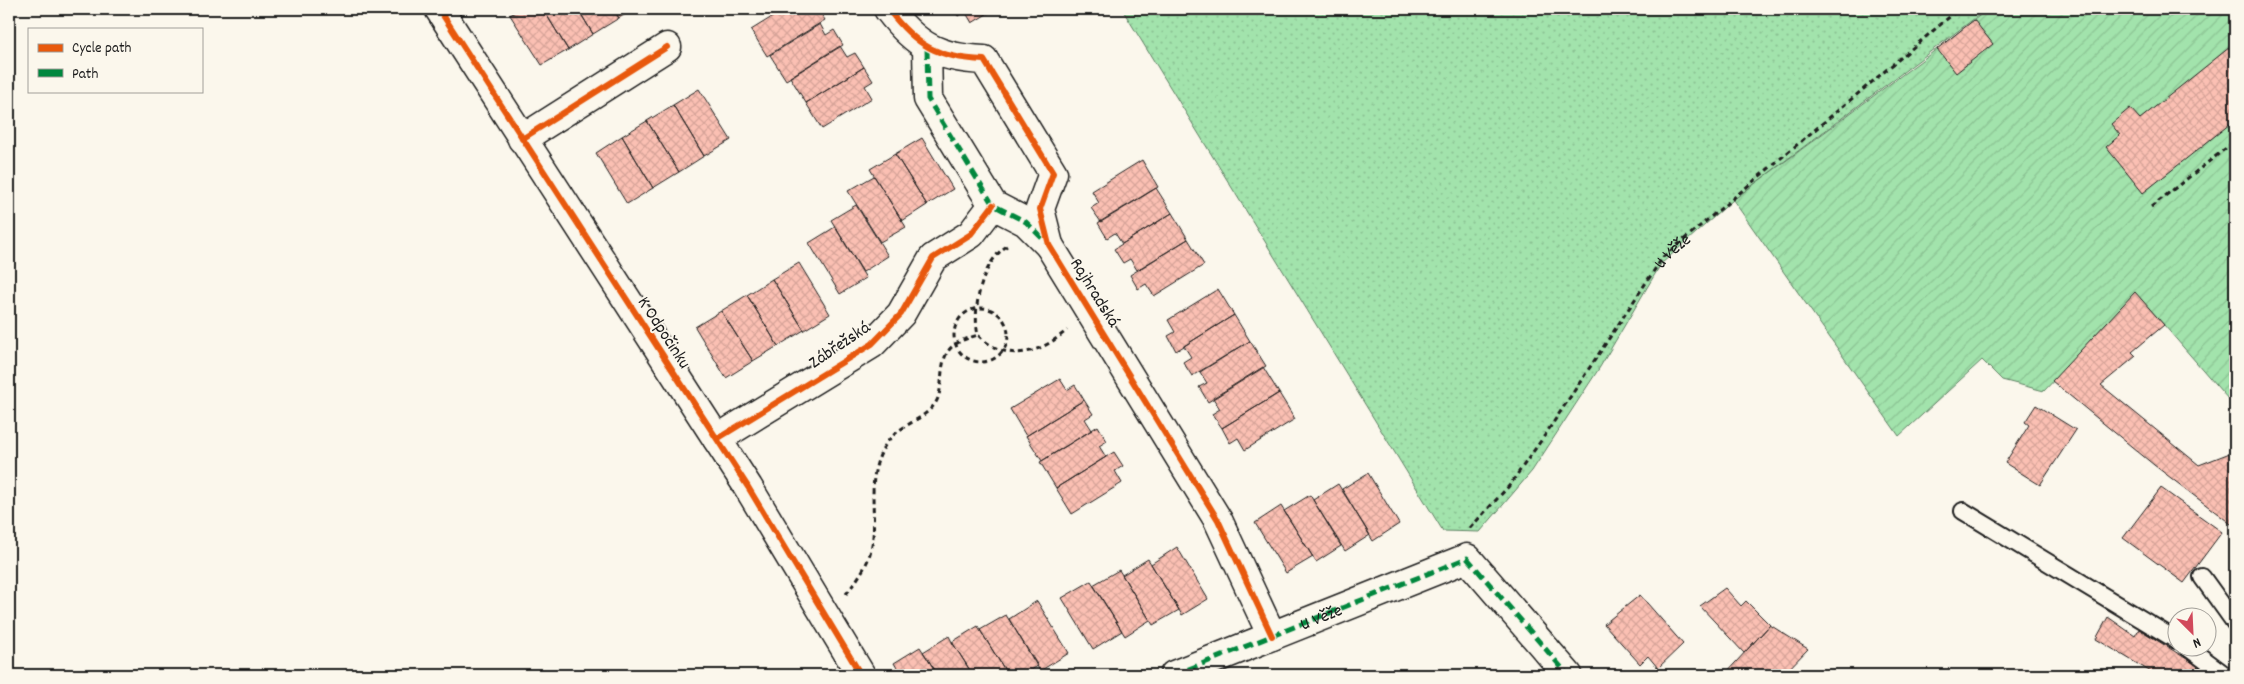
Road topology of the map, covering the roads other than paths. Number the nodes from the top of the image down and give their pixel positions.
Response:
1 (439, 9) edge
2 (888, 9) edge
3 (667, 47) dead end
4 (927, 48) junction
5 (522, 139) junction
6 (993, 205) junction
7 (1041, 237) junction
8 (717, 439) junction
9 (1963, 511) dead end
10 (2202, 576) dead end
11 (2235, 623) edge
12 (2166, 634) edge
13 (1272, 636) junction
14 (2199, 656) edge
15 (861, 675) edge
16 (1174, 675) edge
17 (1568, 675) edge
18 (2225, 675) edge

1 - 5 street, K Odpočinku
2 - 4 street, Rajhradská
3 - 5 street
4 - 6 street
4 - 7 street, Rajhradská
5 - 8 street, K Odpočinku
6 - 7 street, Rajhradská
6 - 8 street, Zábřežská
7 - 13 street, Rajhradská
8 - 15 street, K Odpočinku
9 - 12 lane
10 - 11 lane
13 - 16 street, U Věže
13 - 17 street, U Věže
14 - 18 lane

